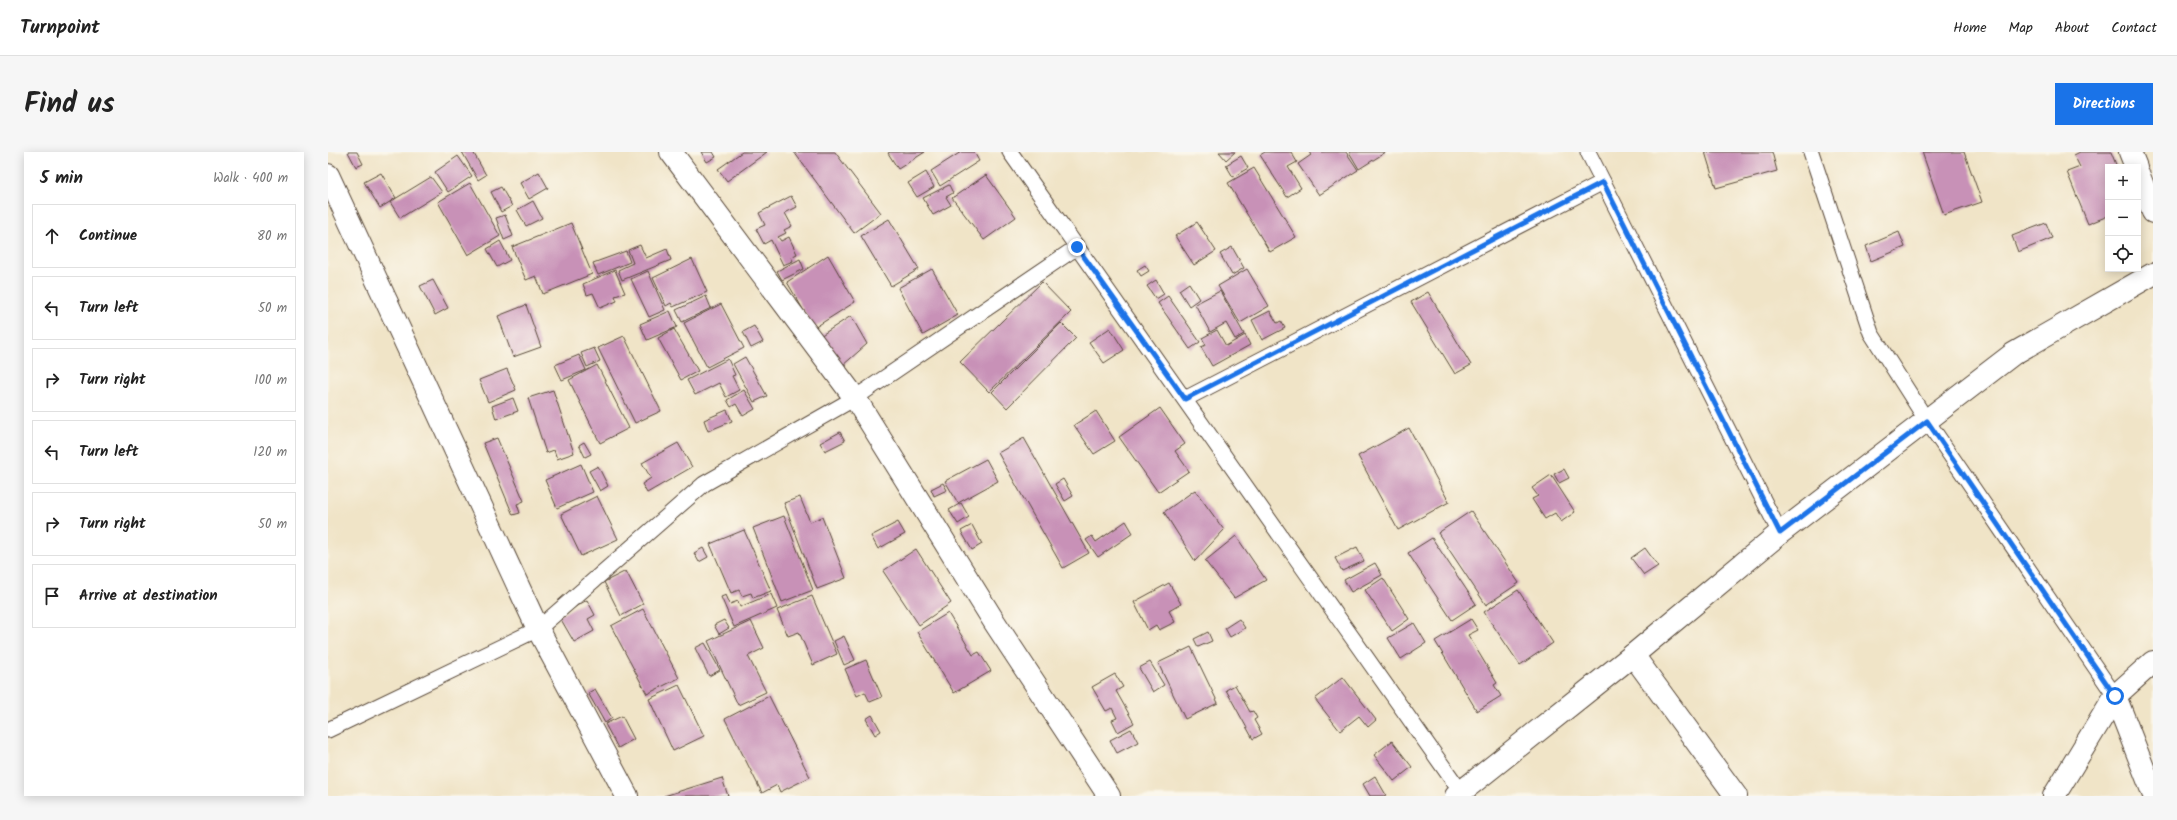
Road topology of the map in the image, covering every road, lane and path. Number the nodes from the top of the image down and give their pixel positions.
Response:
1 (671, 152) edge
2 (1010, 152) edge
3 (1588, 152) edge
4 (1811, 152) edge
5 (2130, 152) edge
6 (2135, 164) edge
7 (328, 175) edge
8 (2141, 180) edge
9 (1603, 182) junction
10 (2153, 212) edge
11 (1077, 247) junction
12 (2153, 274) edge
13 (855, 398) junction
14 (1185, 399) junction
15 (1927, 421) junction
16 (1780, 533) junction
17 (538, 629) junction
18 (1633, 655) junction
19 (2153, 662) edge
20 (2115, 696) junction
21 (328, 730) edge
22 (2153, 793) edge
23 (1458, 794) edge
24 (627, 796) edge
25 (1109, 796) edge
26 (1736, 796) edge
27 (2054, 796) edge

1 - 13 street
2 - 11 lane
3 - 9 lane
4 - 15 lane
5 - 6 street
7 - 17 street
8 - 10 street
9 - 14 lane
9 - 16 lane
11 - 13 lane
11 - 14 lane
12 - 15 street
13 - 17 lane
13 - 25 street
14 - 23 lane
15 - 16 street
15 - 20 lane
16 - 18 street
17 - 21 lane
17 - 24 street
18 - 23 street
18 - 26 street
19 - 20 street
20 - 22 street
20 - 27 street

